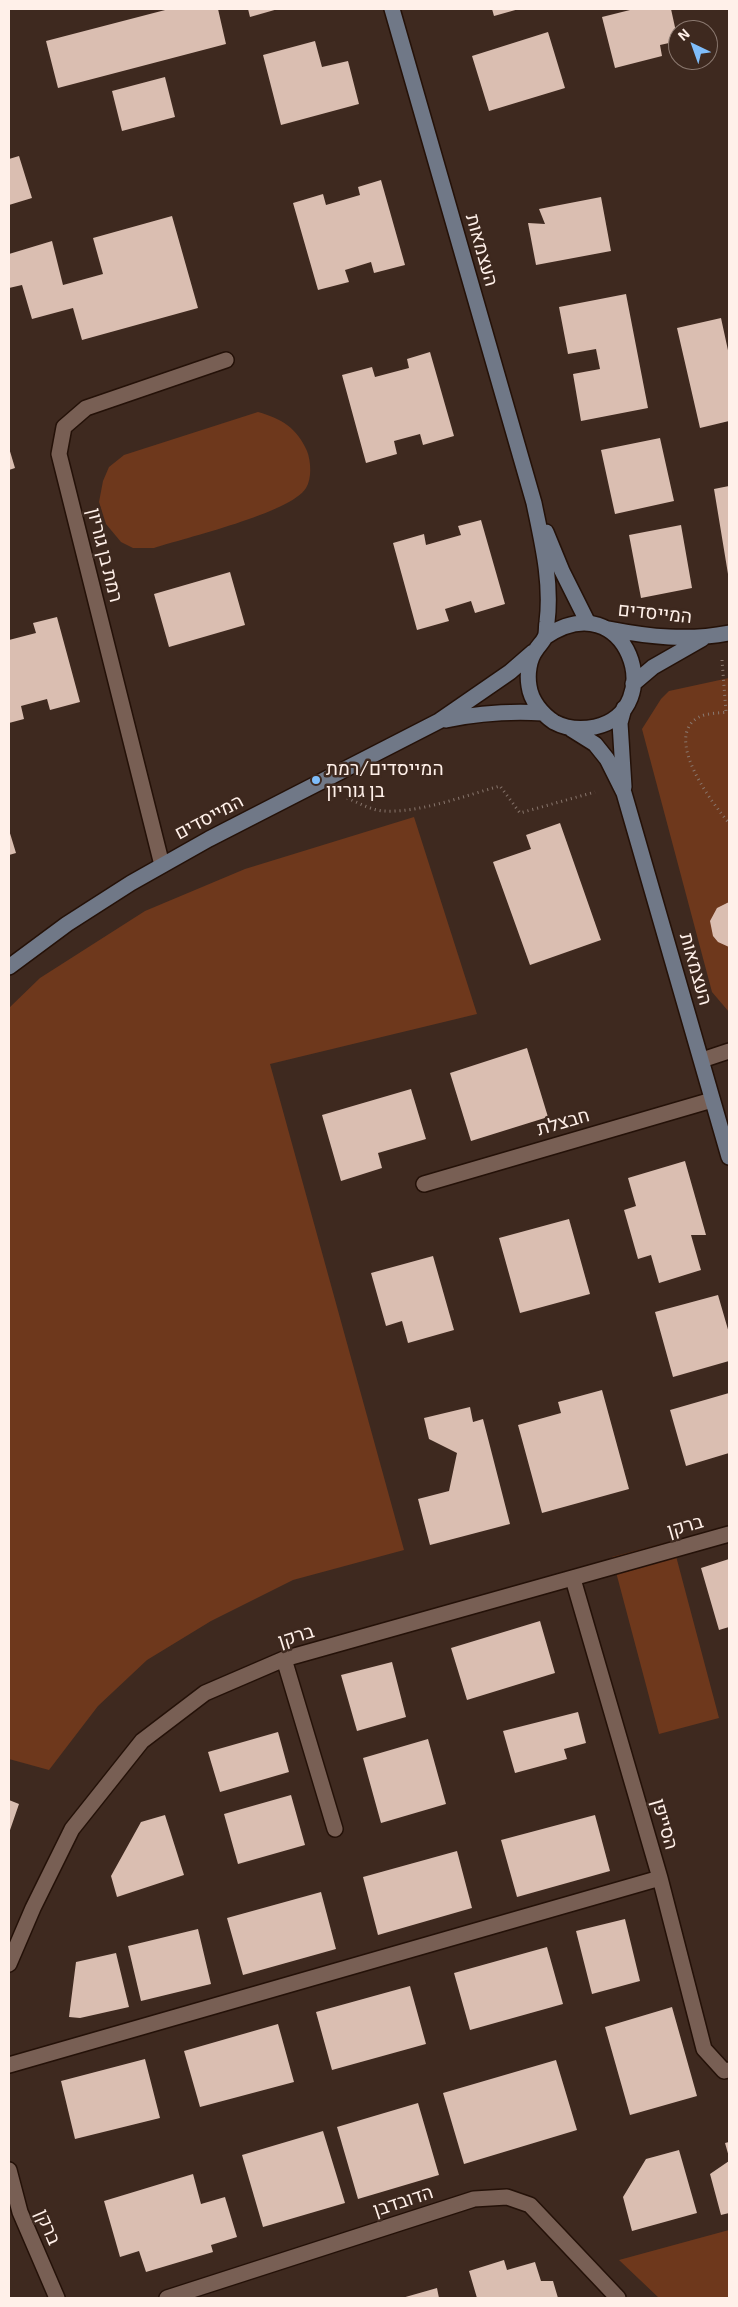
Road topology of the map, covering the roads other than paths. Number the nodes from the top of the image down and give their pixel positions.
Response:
1 (392, 9) edge
2 (226, 360) dead end
3 (534, 503) junction
4 (595, 625) junction
5 (725, 634) edge
6 (545, 637) junction
7 (703, 638) junction
8 (534, 652) junction
9 (633, 684) junction
10 (624, 707) junction
11 (543, 714) junction
12 (439, 722) junction
13 (570, 728) junction
14 (622, 789) junction
15 (162, 865) junction
16 (9, 967) edge
17 (729, 1050) edge
18 (702, 1060) junction
19 (712, 1100) junction
20 (729, 1157) edge
21 (424, 1184) dead end
22 (729, 1534) edge
23 (574, 1579) junction
24 (284, 1659) junction
25 (335, 1829) dead end
26 (660, 1878) junction
27 (9, 1964) edge
28 (9, 2065) edge
29 (729, 2070) edge
30 (9, 2170) edge
31 (57, 2298) edge
32 (167, 2298) edge
33 (618, 2298) edge

1 - 3 street, העצמאות
2 - 15 street, רמת בן גוריון
3 - 4 street, העצמאות
3 - 6 street, העצמאות
4 - 6 street
4 - 7 street, המייסדים
4 - 9 street
5 - 7 street, המייסדים
6 - 8 street
7 - 9 street, המייסדים
8 - 11 street
8 - 12 street, המייסדים
9 - 10 street
10 - 13 street
10 - 14 street, העצמאות
11 - 12 street, המייסדים
11 - 13 street
12 - 15 street, המייסדים
13 - 14 street, העצמאות
14 - 18 street, העצמאות
15 - 16 street, המייסדים
17 - 18 street
18 - 19 street, העצמאות
19 - 20 street, העצמאות
19 - 21 street, חבצלת
22 - 23 street, ברקן
23 - 24 street, ברקן
23 - 26 street, הסייפן
24 - 25 street
24 - 27 street, ברקן
26 - 28 street
26 - 29 street, הסייפן
30 - 31 street, ברקן
32 - 33 street, הדובדבן

